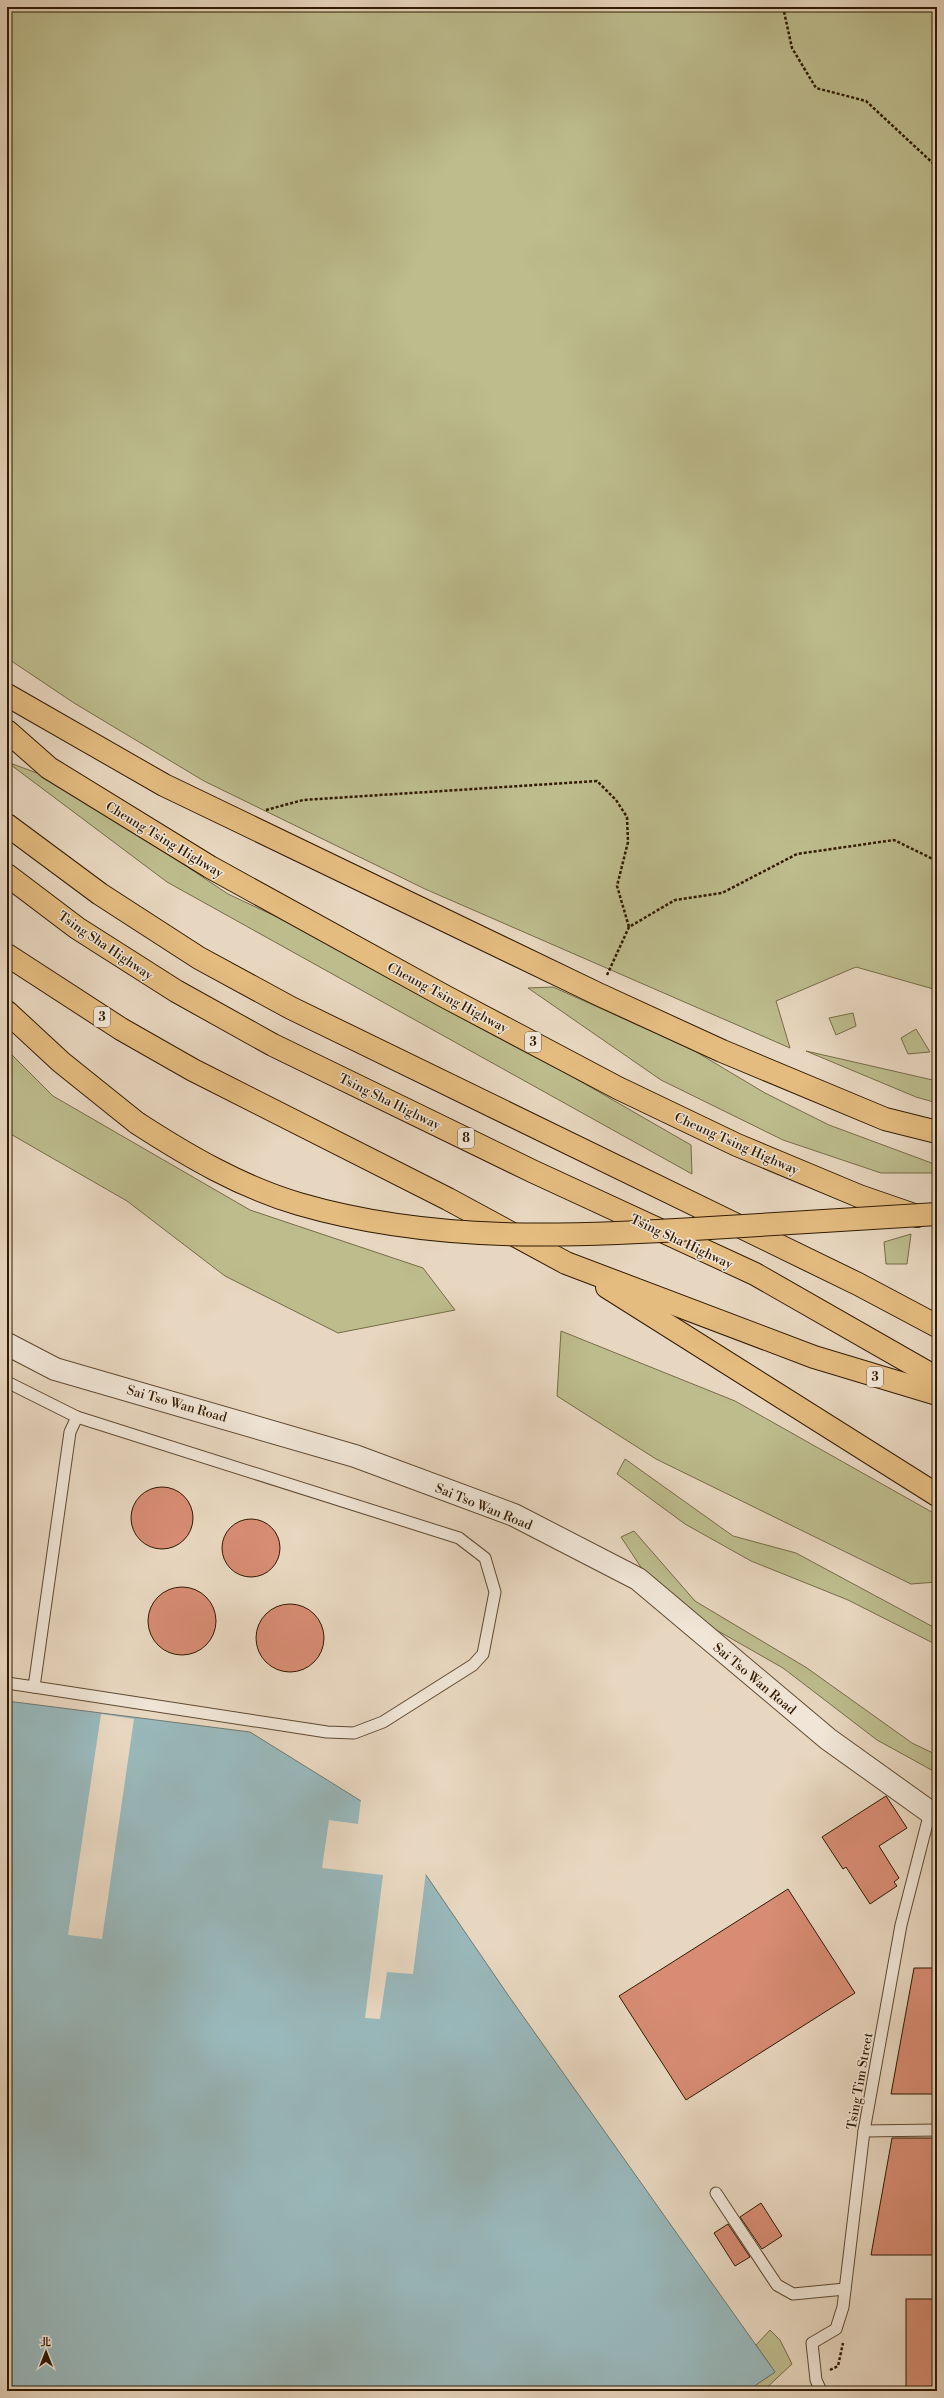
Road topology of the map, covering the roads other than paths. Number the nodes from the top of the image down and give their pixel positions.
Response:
1 (7, 695) edge
2 (7, 731) edge
3 (7, 825) edge
4 (7, 875) edge
5 (7, 955) edge
6 (7, 1012) edge
7 (937, 1132) edge
8 (937, 1214) edge
9 (937, 1222) edge
10 (566, 1263) junction
11 (937, 1326) edge
12 (7, 1344) edge
13 (937, 1378) edge
14 (7, 1382) edge
15 (937, 1394) edge
16 (77, 1417) junction
17 (937, 1495) edge
18 (7, 1683) edge
19 (34, 1687) junction
20 (933, 1813) edge
21 (864, 2130) junction
22 (937, 2130) edge
23 (716, 2193) dead end
24 (845, 2289) junction
25 (821, 2391) edge

1 - 7 highway
2 - 9 highway, Cheung Tsing Highway / 3
3 - 11 highway
4 - 13 highway, Tsing Sha Highway / 8
5 - 10 highway, 3, bridge
6 - 8 highway, bridge
10 - 15 highway, 3
10 - 17 highway
12 - 20 street, Sai Tso Wan Road
14 - 16 lane
16 - 19 lane
16 - 19 lane
18 - 19 lane
20 - 21 lane, Tsing Tim Street
21 - 22 lane
21 - 24 lane, Tsing Tim Street
23 - 24 lane
24 - 25 lane, Tsing Tim Street

